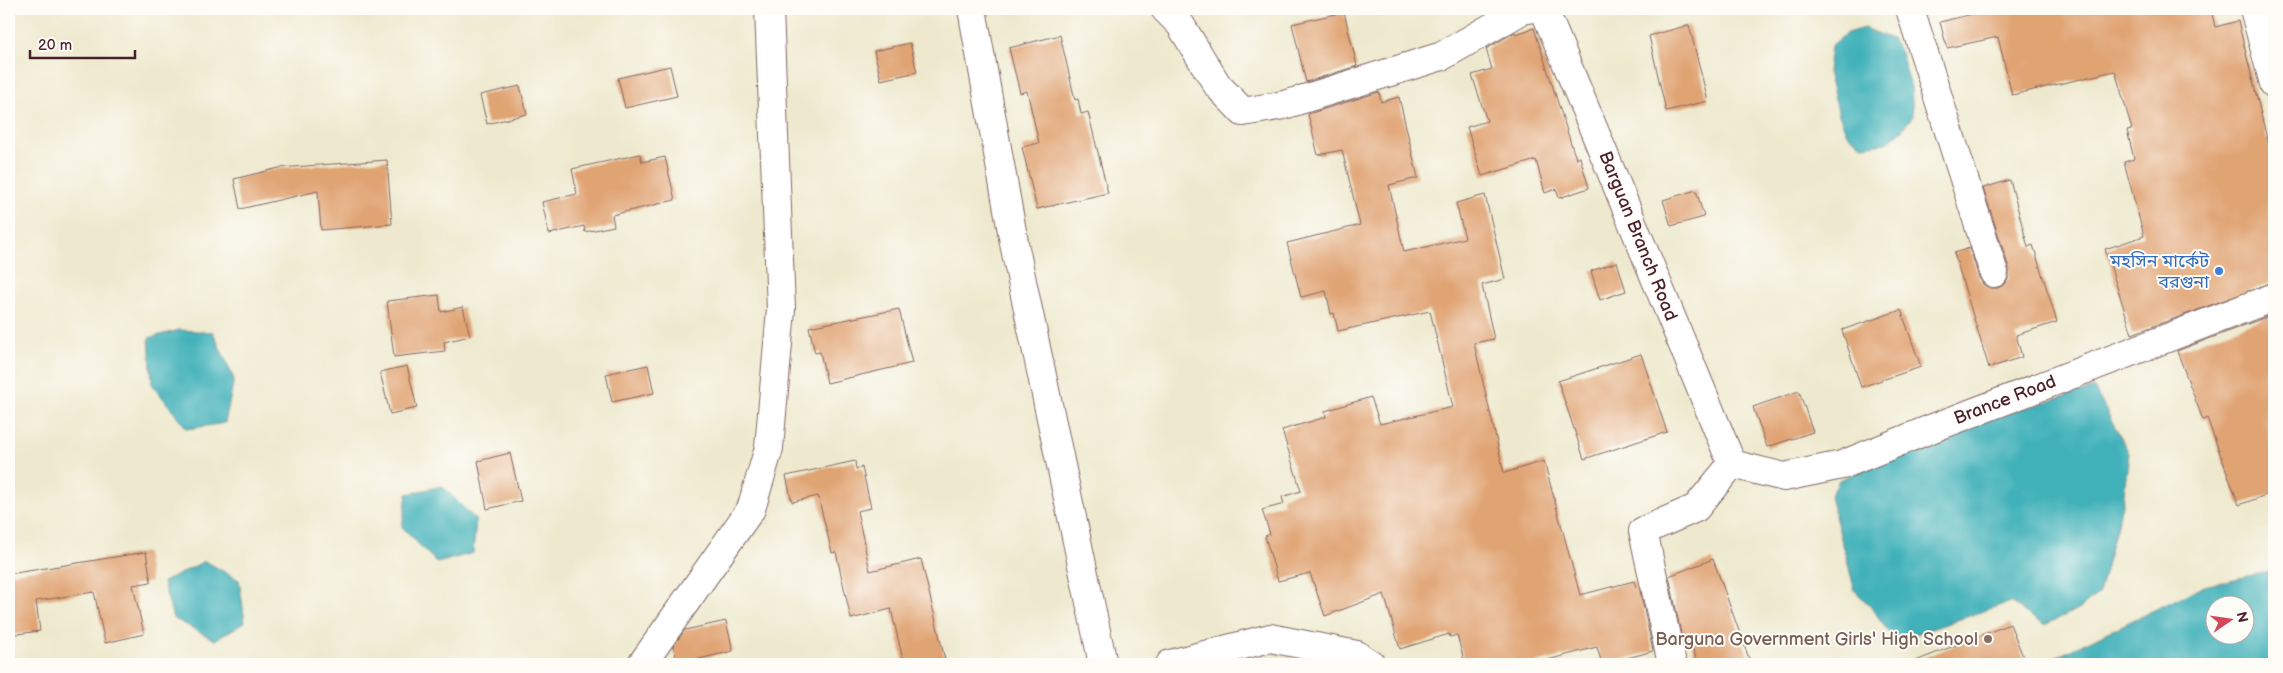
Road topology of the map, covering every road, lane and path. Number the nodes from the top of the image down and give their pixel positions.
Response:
1 (769, 9) edge
2 (972, 9) edge
3 (1165, 9) edge
4 (1530, 9) edge
5 (1544, 9) edge
6 (1910, 9) edge
7 (2254, 9) edge
8 (2274, 84) edge
9 (1994, 273) dead end
10 (2274, 297) edge
11 (1732, 464) junction
12 (642, 664) edge
13 (1103, 664) edge
14 (1170, 664) edge
15 (1371, 664) edge
16 (1672, 664) edge

1 - 12 street
2 - 13 street
3 - 4 street
5 - 11 street, Barguan Branch Road
6 - 9 street
7 - 8 street
10 - 11 street, Brance Road
11 - 16 street
14 - 15 street

